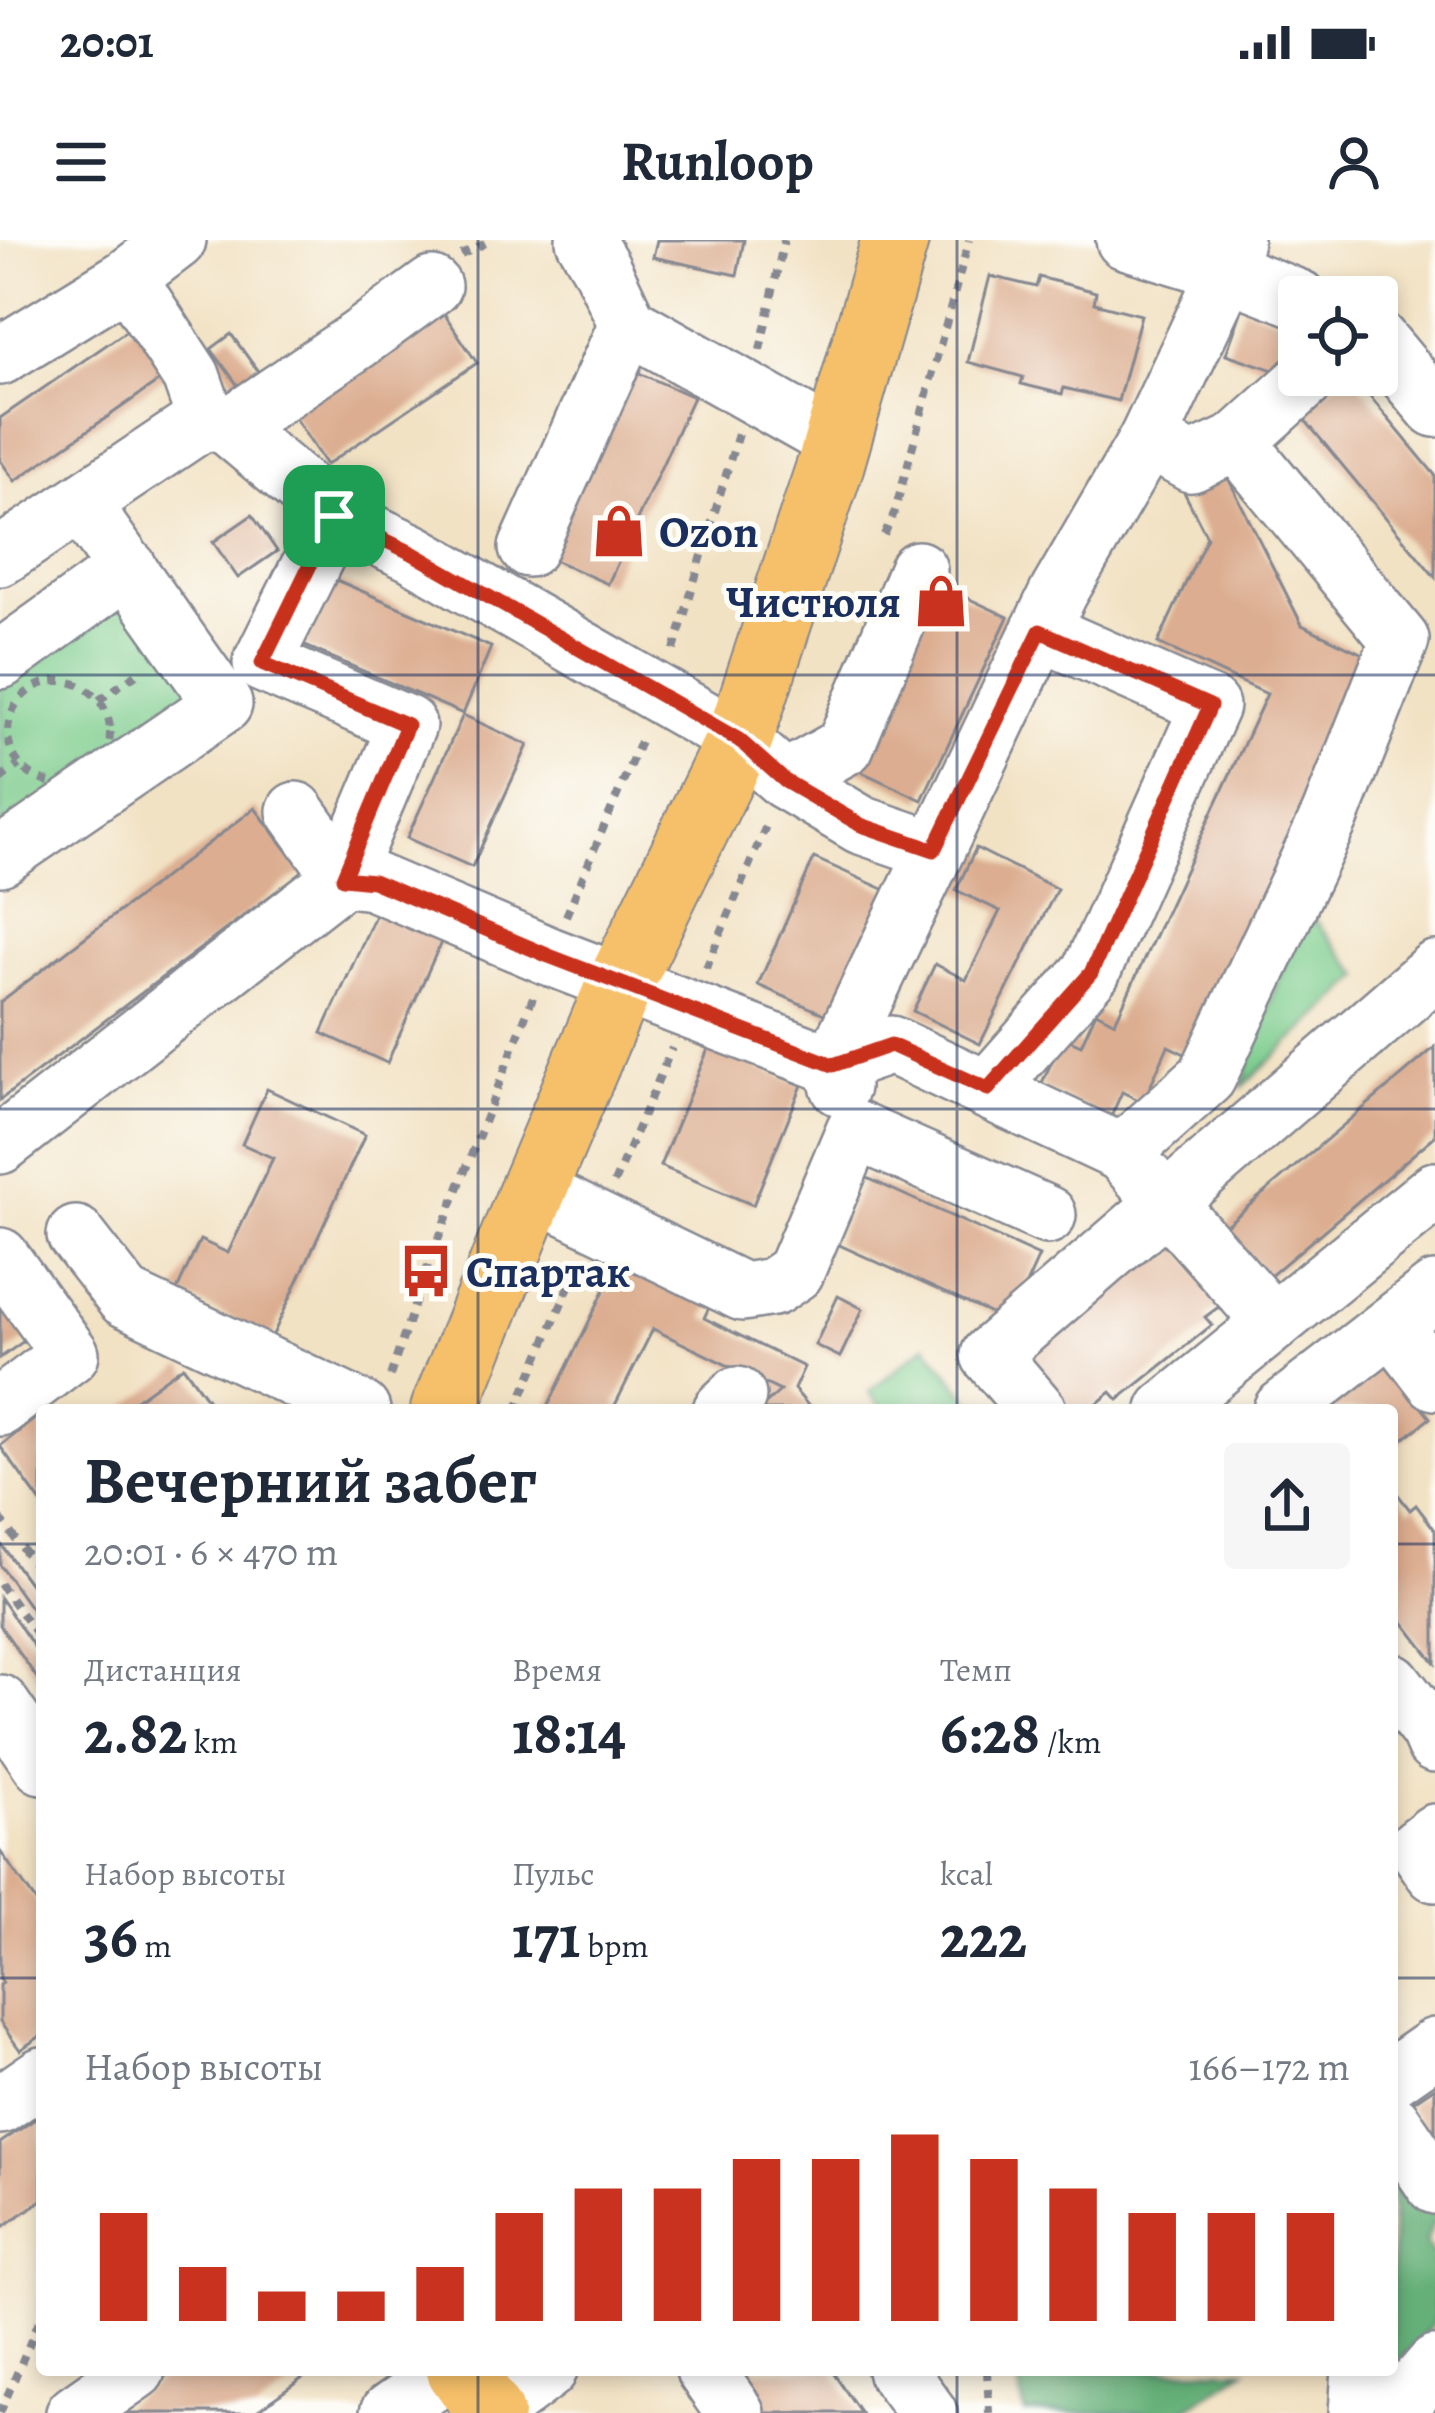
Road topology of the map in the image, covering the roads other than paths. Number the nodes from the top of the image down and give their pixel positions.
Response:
1 (177, 240) edge
2 (895, 240) edge
3 (1125, 240) edge
4 (598, 249) edge
5 (1230, 255) edge
6 (127, 278) junction
7 (432, 286) dead end
8 (1278, 286) edge
9 (628, 324) junction
10 (0, 356) edge
11 (1398, 364) edge
12 (1281, 396) edge
13 (1435, 408) edge
14 (218, 423) junction
15 (837, 442) junction
16 (1194, 457) junction
17 (81, 504) junction
18 (334, 516) junction
19 (528, 548) dead end
20 (0, 557) edge
21 (128, 568) junction
22 (918, 571) dead end
23 (1040, 631) junction
24 (0, 660) edge
25 (762, 760) junction
26 (296, 811) dead end
27 (934, 850) junction
28 (0, 857) edge
29 (343, 878) junction
30 (1433, 977) edge
31 (620, 984) junction
32 (833, 1065) junction
33 (988, 1089) junction
34 (855, 1130) junction
35 (0, 1145) edge
36 (1122, 1153) junction
37 (532, 1190) junction
38 (1435, 1191) edge
39 (1168, 1203) junction
40 (1047, 1215) dead end
41 (76, 1235) dead end
42 (0, 1257) edge
43 (1413, 1308) edge
44 (1273, 1323) junction
45 (1435, 1381) edge
46 (396, 1403) edge
47 (1032, 1404) edge
48 (1173, 1404) edge
49 (1290, 1404) edge
50 (0, 1407) edge
51 (1398, 1690) edge
52 (1435, 1744) edge
53 (1435, 2047) edge
54 (1398, 2073) edge
55 (36, 2080) edge
56 (0, 2105) edge
57 (1398, 2131) edge
58 (1435, 2185) edge
59 (1435, 2365) edge
60 (128, 2376) edge
61 (441, 2376) edge
62 (464, 2376) edge
63 (540, 2376) edge
64 (709, 2376) edge
65 (900, 2376) edge
66 (1361, 2376) edge
67 (76, 2413) edge
68 (389, 2413) edge
69 (491, 2413) edge
70 (735, 2413) edge
71 (928, 2413) edge
72 (1358, 2413) edge
73 (1393, 2413) edge

1 - 6 street
2 - 15 main road
3 - 5 street
4 - 9 street
5 - 8 street
5 - 16 street
6 - 10 street
6 - 14 street
7 - 14 street
9 - 15 street
9 - 19 street
11 - 13 street
12 - 16 street
14 - 17 street
14 - 18 street
15 - 25 main road
16 - 23 street
16 - 36 street
17 - 20 street
17 - 21 street
18 - 25 street
18 - 29 street
21 - 24 street
21 - 28 street
22 - 25 street
23 - 27 street
23 - 33 street
25 - 27 street
25 - 31 main road
26 - 29 street
27 - 32 street
29 - 31 street
29 - 35 street
30 - 39 street
31 - 32 street
31 - 37 main road
32 - 33 street
32 - 34 street
33 - 36 street
34 - 37 street
34 - 40 street
36 - 39 street
37 - 46 main road
38 - 44 street
39 - 44 street
39 - 47 street
41 - 46 street
42 - 50 street
43 - 45 street
43 - 49 street
44 - 48 street
51 - 52 street
53 - 54 street
55 - 56 street
57 - 58 street
59 - 73 street
60 - 67 street
61 - 68 street
62 - 69 main road
63 - 69 street
64 - 70 street
65 - 71 street
66 - 72 street

